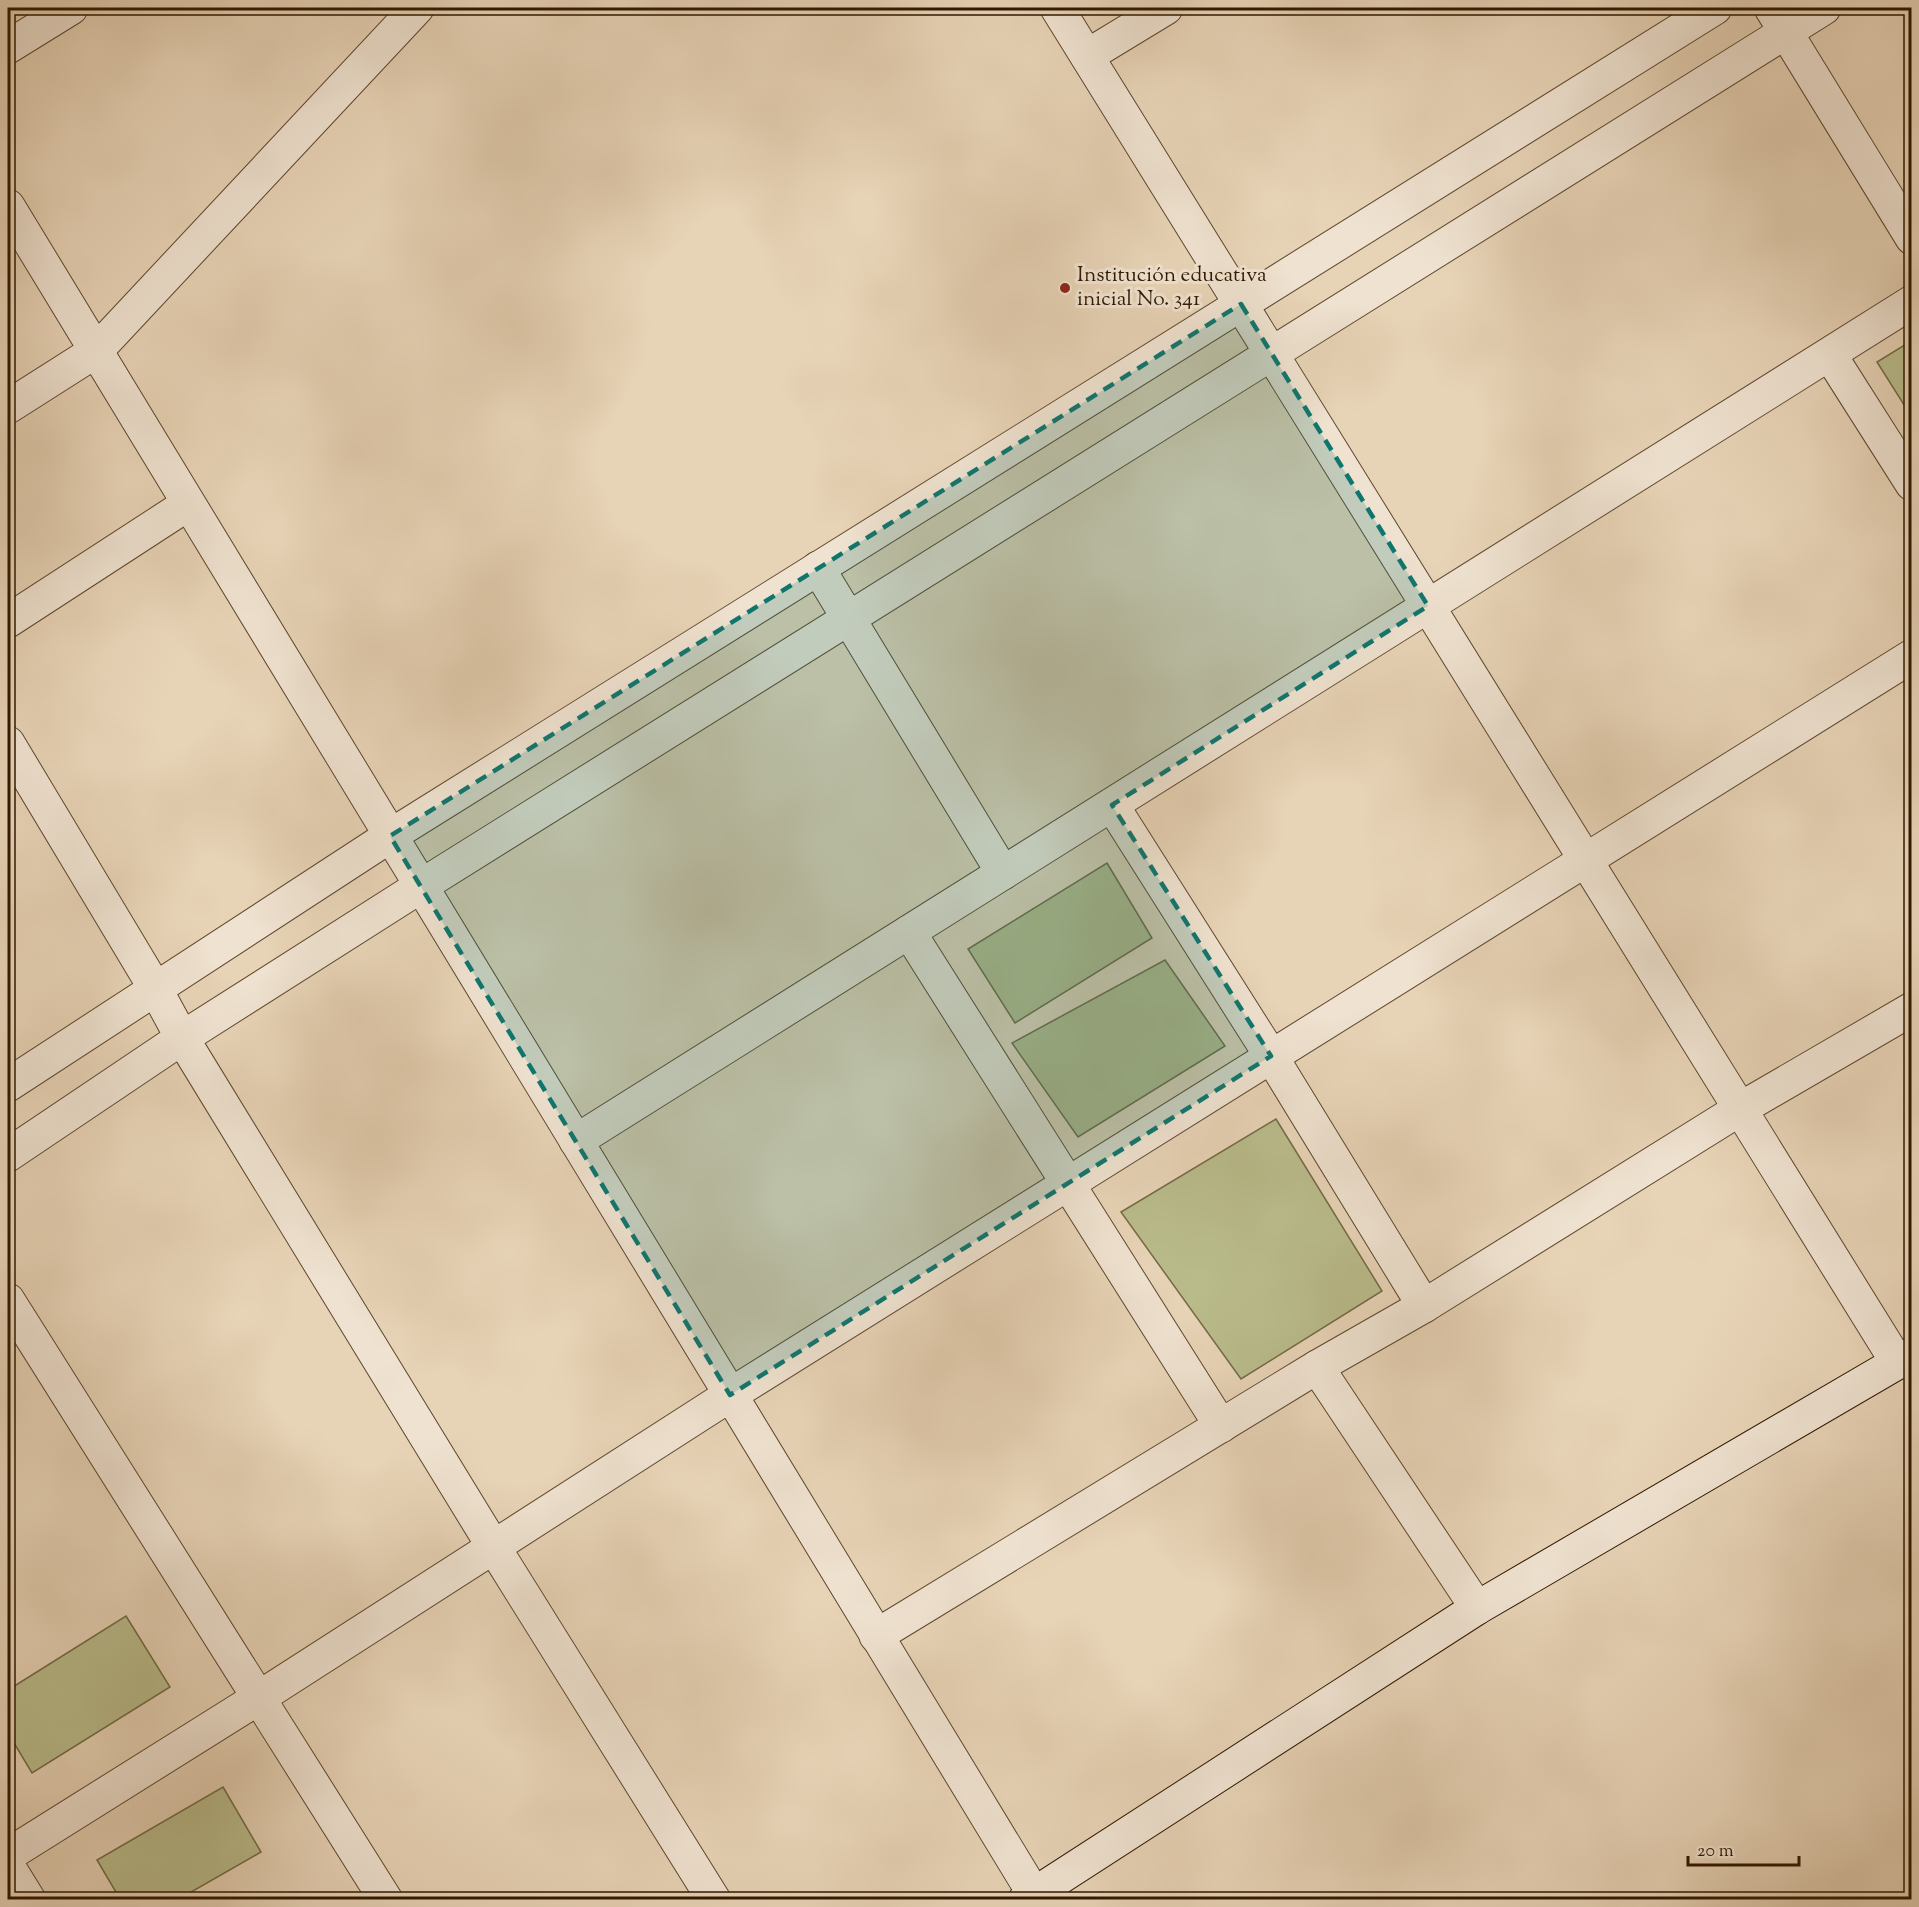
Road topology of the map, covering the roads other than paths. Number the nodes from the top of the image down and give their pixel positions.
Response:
1 (71, 8) edge
2 (417, 8) edge
3 (1057, 8) edge
4 (1166, 8) edge
5 (1715, 8) edge
6 (1824, 8) edge
7 (1778, 20) edge
8 (8, 47) edge
9 (1087, 57) junction
10 (8, 206) edge
11 (1911, 238) edge
12 (1911, 302) edge
13 (1241, 304) junction
14 (96, 351) junction
15 (1272, 354) junction
16 (1830, 355) junction
17 (8, 407) edge
18 (1911, 484) edge
19 (188, 504) junction
20 (818, 568) junction
21 (1428, 606) junction
22 (849, 620) junction
23 (8, 621) edge
24 (1911, 656) edge
25 (8, 743) edge
26 (1112, 805) junction
27 (390, 836) junction
28 (1586, 860) junction
29 (1003, 873) junction
30 (421, 886) junction
31 (909, 932) junction
32 (156, 988) junction
33 (1911, 1009) edge
34 (182, 1038) junction
35 (1271, 1056) junction
36 (8, 1085) edge
37 (1740, 1109) junction
38 (576, 1141) junction
39 (8, 1155) edge
40 (1068, 1184) junction
41 (8, 1300) edge
42 (1424, 1306) junction
43 (1904, 1358) edge
44 (1317, 1367) junction
45 (730, 1395) junction
46 (1221, 1426) junction
47 (493, 1546) junction
48 (1477, 1608) junction
49 (876, 1636) junction
50 (260, 1697) junction
51 (8, 1855) edge
52 (8, 1866) edge
53 (1030, 1897) edge
54 (29, 1899) edge
55 (386, 1899) edge
56 (714, 1899) edge

1 - 8 street
2 - 14 street
3 - 9 street
4 - 9 street
5 - 13 street
6 - 7 street
7 - 11 street
7 - 15 street
9 - 13 street
10 - 14 street
12 - 16 street
13 - 15 street
13 - 20 street
14 - 17 street
14 - 19 street
15 - 21 street
15 - 22 street
16 - 18 street
16 - 21 street
19 - 23 street
19 - 27 street
20 - 22 street
20 - 27 street
21 - 26 street
21 - 28 street
22 - 29 street
22 - 30 street
24 - 28 street
25 - 32 street
26 - 29 street
26 - 35 street
27 - 30 street
27 - 32 street
28 - 35 street
28 - 37 street
29 - 31 street
30 - 34 street
30 - 38 street
31 - 38 street
31 - 40 street
32 - 34 street
32 - 36 street
33 - 37 street
34 - 39 street
34 - 47 street
35 - 40 street
35 - 42 street
37 - 42 street
37 - 43 street
38 - 45 street
40 - 45 street
40 - 46 street
41 - 50 street
42 - 44 street
43 - 48 street
44 - 46 street
44 - 48 street
45 - 47 street
45 - 49 street
46 - 49 street
47 - 50 street
47 - 56 street
48 - 53 street
49 - 53 street
50 - 51 street
50 - 55 street
52 - 54 street

